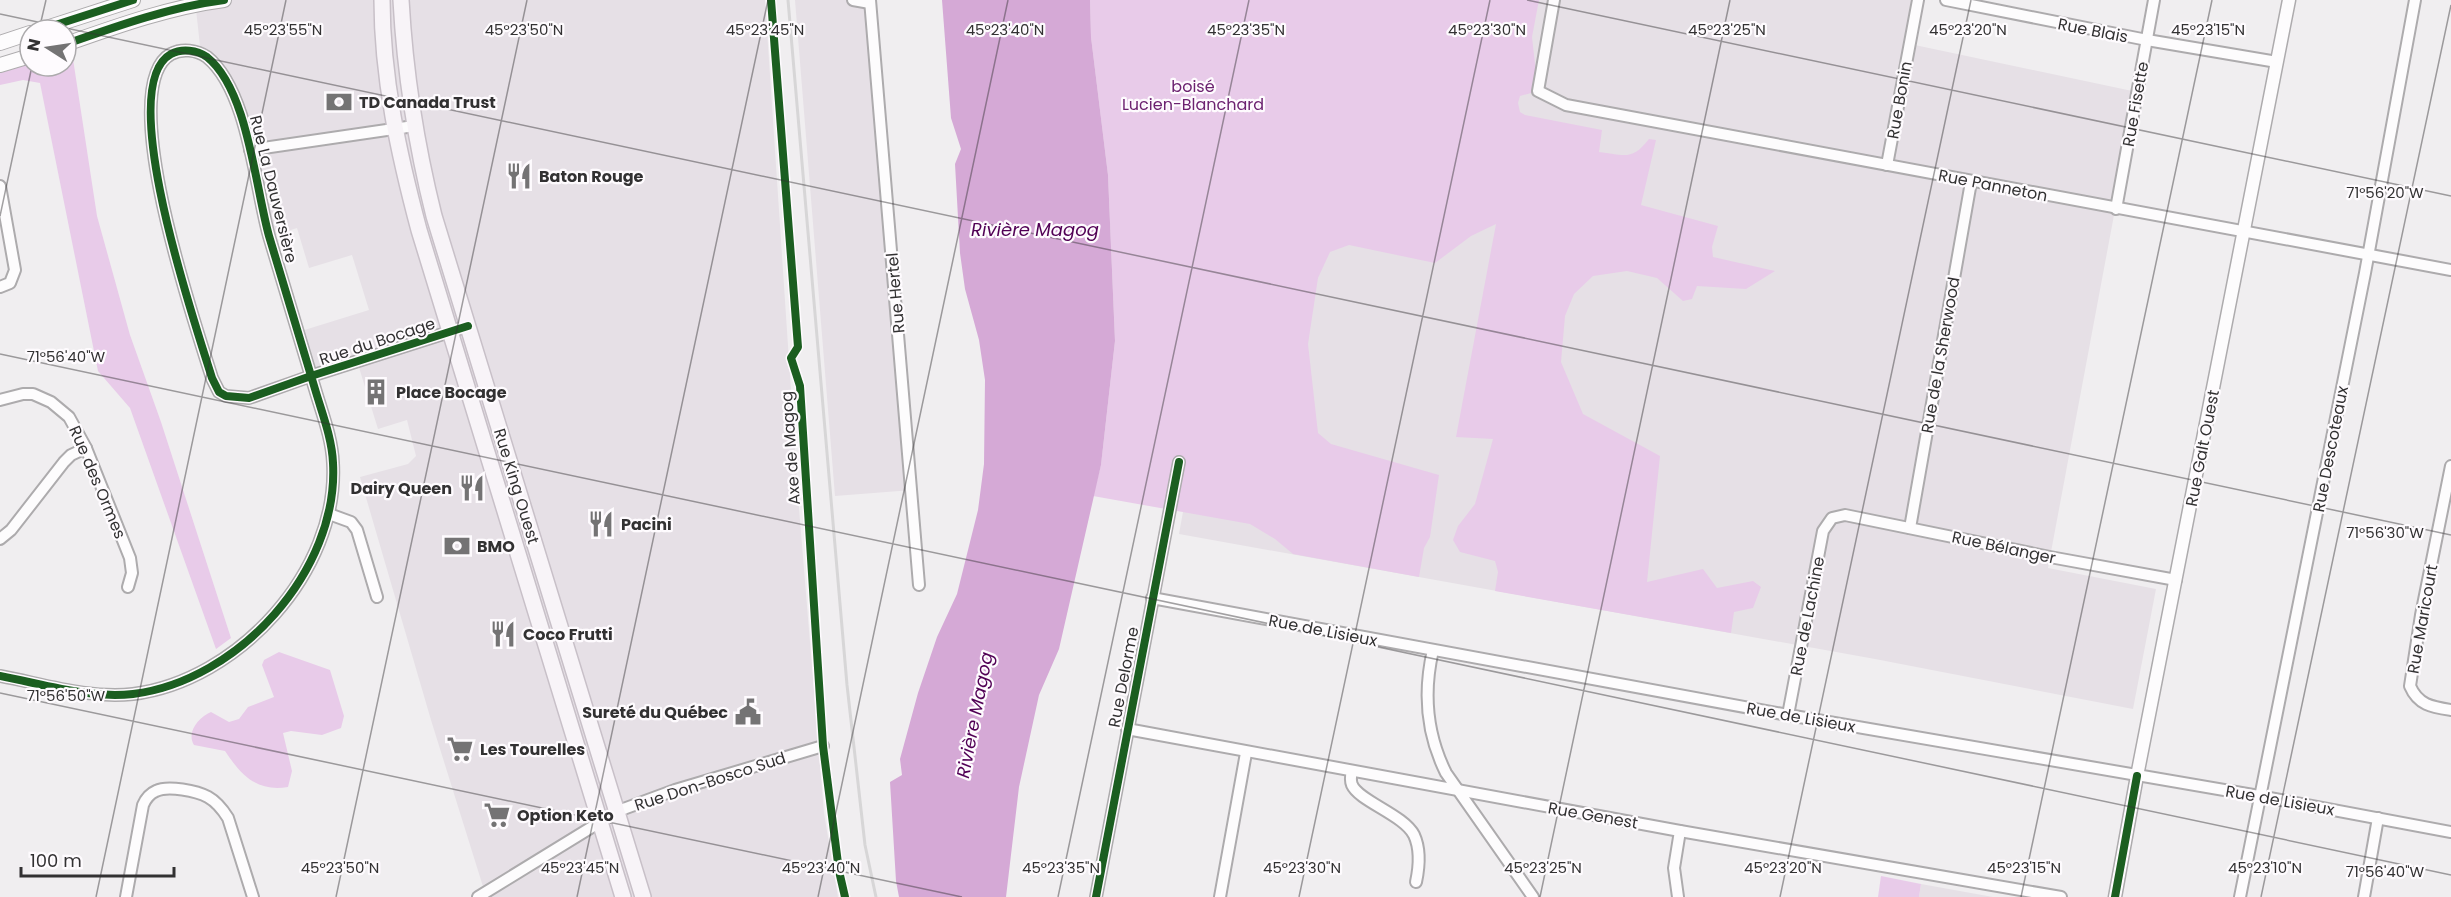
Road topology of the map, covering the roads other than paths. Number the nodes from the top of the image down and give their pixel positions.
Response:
1 (133, 0) edge
2 (224, 0) edge
3 (382, 0) edge
4 (401, 0) edge
5 (853, 0) edge
6 (1554, 0) edge
7 (1917, 0) edge
8 (1946, 0) edge
9 (2154, 0) edge
10 (2289, 0) edge
11 (2415, 0) edge
12 (870, 2) edge
13 (77, 18) edge
14 (18, 37) edge
15 (78, 40) edge
16 (2147, 40) junction
17 (0, 43) edge
18 (18, 60) edge
19 (2277, 62) junction
20 (0, 65) edge
21 (414, 126) junction
22 (396, 129) junction
23 (250, 150) junction
24 (1887, 165) junction
25 (1971, 182) junction
26 (0, 186) edge
27 (2116, 208) junction
28 (2244, 232) junction
29 (2368, 256) junction
30 (2451, 270) edge
31 (0, 287) edge
32 (468, 326) junction
33 (450, 332) junction
34 (311, 376) junction
35 (226, 396) joint
36 (0, 400) edge
37 (86, 448) junction
38 (1179, 462) dead end
39 (2451, 466) edge
40 (329, 514) junction
41 (1832, 518) joint
42 (1910, 528) junction
43 (0, 538) edge
44 (2176, 580) junction
45 (918, 585) dead end
46 (128, 587) dead end
47 (376, 597) dead end
48 (1152, 597) junction
49 (1433, 650) junction
50 (0, 676) edge
51 (2451, 710) edge
52 (1788, 715) junction
53 (1127, 729) junction
54 (823, 746) dead end
55 (1246, 753) junction
56 (1352, 771) junction
57 (2137, 776) junction
58 (1458, 790) junction
59 (2259, 796) junction
60 (618, 812) junction
61 (2378, 818) junction
62 (600, 822) junction
63 (1680, 831) junction
64 (2451, 832) edge
65 (1416, 882) dead end
66 (126, 897) edge
67 (253, 897) edge
68 (478, 897) edge
69 (623, 897) edge
70 (643, 897) edge
71 (1096, 897) edge
72 (1220, 897) edge
73 (1533, 897) edge
74 (1678, 897) edge
75 (2061, 897) edge
76 (2115, 897) edge
77 (2240, 897) edge
78 (2364, 897) edge

1 - 13 main road
2 - 15 main road
3 - 22 main road, Rue King Ouest
4 - 21 main road, Rue King Ouest
5 - 12 street
6 - 24 street, Rue Panneton
7 - 24 street, Rue Bonin
8 - 16 street, Rue Blais
9 - 16 street, Rue Fisette
10 - 19 street, Rue Galt Ouest
11 - 29 street, Rue Descoteaux
12 - 45 street, Rue Hertel
14 - 17 main road
16 - 19 street, Rue Blais
16 - 27 street, Rue Fisette
18 - 20 main road
19 - 28 street, Rue Galt Ouest
21 - 22 street
21 - 32 main road, Rue King Ouest
22 - 23 street
22 - 33 main road, Rue King Ouest
23 - 34 street, Rue La Dauversière
23 - 35 street, Rue La Dauversière
24 - 25 street, Rue Panneton
25 - 27 street, Rue Panneton
25 - 42 street, Rue de la Sherwood
26 - 31 street
27 - 28 street, Rue Panneton
28 - 29 street, Rue Panneton
28 - 44 street, Rue Galt Ouest
29 - 30 street, Rue Panneton
29 - 59 street, Rue Descoteaux
32 - 33 street, Rue du Bocage
32 - 60 main road, Rue King Ouest
33 - 34 street, Rue du Bocage
33 - 62 main road, Rue King Ouest
34 - 35 street, Rue du Bocage
34 - 40 street, Rue La Dauversière
36 - 37 street, Rue des Ormes
37 - 43 street
37 - 46 street, Rue des Ormes
38 - 48 street, Rue Delorme
39 - 51 street, Rue Maricourt
40 - 47 street
40 - 50 street, Rue La Dauversière
41 - 42 street, Rue Bélanger
41 - 52 street, Rue de Lachine
42 - 44 street, Rue Bélanger
44 - 57 street, Rue Galt Ouest
48 - 49 street, Rue de Lisieux
48 - 53 street, Rue Delorme
49 - 52 street, Rue de Lisieux
49 - 58 street
52 - 57 street, Rue de Lisieux
53 - 55 street, Rue Genest
53 - 71 street, Rue Delorme
54 - 60 street, Rue Don-Bosco Sud
55 - 56 street, Rue Genest
55 - 72 street
56 - 58 street, Rue Genest
56 - 65 street
57 - 59 street, Rue de Lisieux
57 - 76 street, Rue Galt Ouest
58 - 63 street, Rue Genest
58 - 73 street
59 - 61 street, Rue de Lisieux
59 - 77 street, Rue Descoteaux
60 - 62 street, Rue Don-Bosco Sud
60 - 70 main road, Rue King Ouest
61 - 64 street, Rue de Lisieux
61 - 78 street
62 - 68 street, Rue Don-Bosco Sud
62 - 69 main road, Rue King Ouest
63 - 74 street
63 - 75 street, Rue Genest
66 - 67 street

